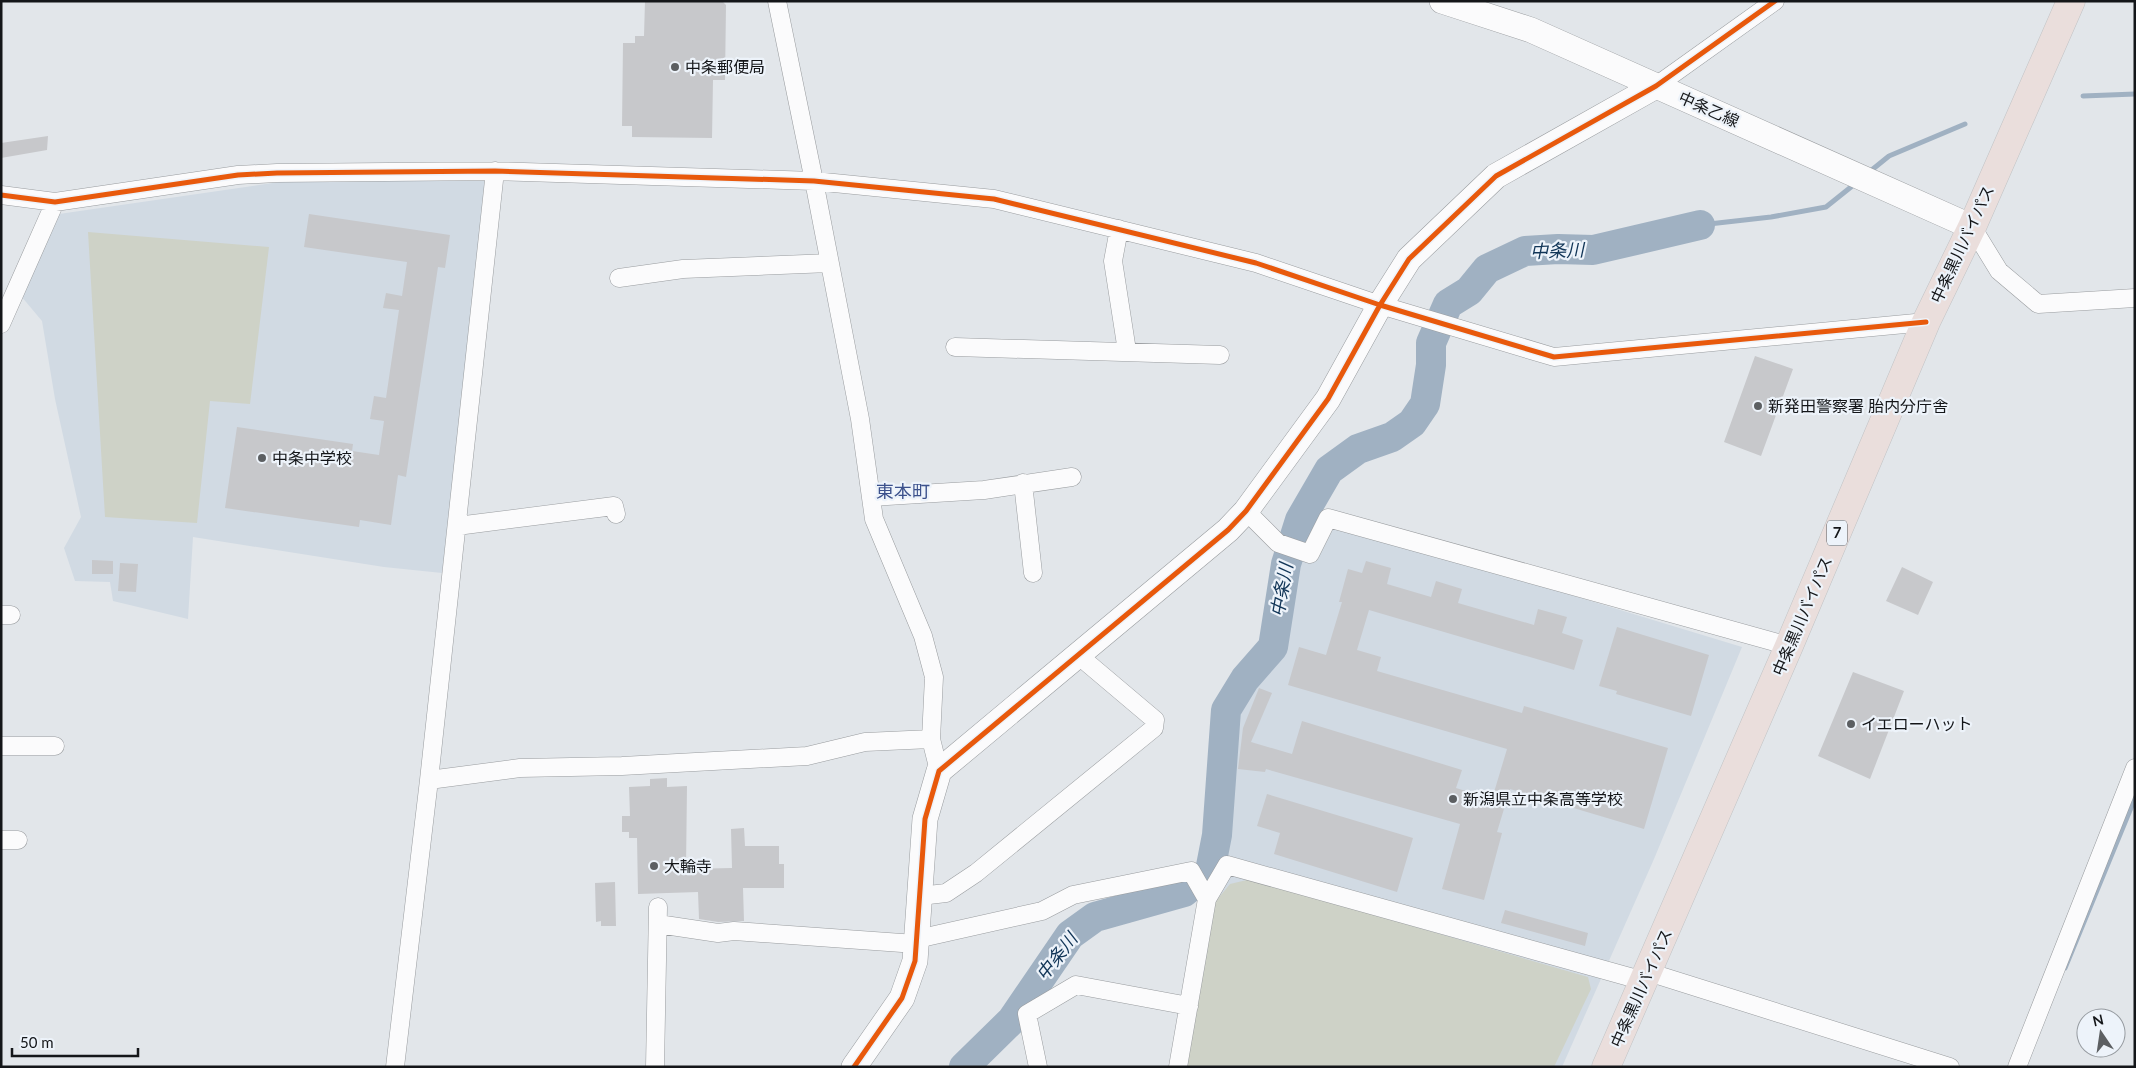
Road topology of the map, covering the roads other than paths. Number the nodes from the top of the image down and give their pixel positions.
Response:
1 (777, 1) edge
2 (1442, 1) edge
3 (1775, 1) edge
4 (2071, 1) edge
5 (1656, 86) junction
6 (495, 171) junction
7 (814, 181) junction
8 (1, 195) edge
9 (55, 202) junction
10 (1972, 227) junction
11 (1119, 229) junction
12 (830, 263) junction
13 (619, 278) dead end
14 (2135, 298) edge
15 (1380, 305) junction
16 (1926, 322) junction
17 (1, 324) edge
18 (955, 348) dead end
19 (1127, 351) junction
20 (1220, 355) dead end
21 (1072, 477) dead end
22 (1023, 482) junction
23 (871, 497) junction
24 (1246, 511) junction
25 (616, 514) dead end
26 (457, 526) junction
27 (1032, 573) dead end
28 (1789, 646) junction
29 (1078, 655) junction
30 (931, 739) junction
31 (1, 746) edge
32 (55, 746) dead end
33 (2135, 768) edge
34 (939, 771) junction
35 (429, 780) junction
36 (920, 896) junction
37 (1207, 899) junction
38 (916, 942) junction
39 (1646, 976) junction
40 (1189, 1006) junction
41 (395, 1067) edge
42 (656, 1067) edge
43 (854, 1067) edge
44 (1038, 1067) edge
45 (1178, 1067) edge
46 (1606, 1067) edge
47 (1950, 1067) edge
48 (2017, 1067) edge

1 - 7 street
2 - 5 street, 中条乙線
3 - 5 street
4 - 10 highway, 中条黒川バイパス / 7
5 - 10 street, 中条乙線
5 - 15 street
6 - 7 street
6 - 9 street
6 - 26 street
7 - 11 street
7 - 12 street
8 - 9 street
9 - 17 street
10 - 14 street
10 - 16 highway, 中条黒川バイパス / 7
11 - 15 street
11 - 19 street
12 - 13 street
12 - 23 street
15 - 16 street
15 - 24 street
16 - 28 highway, 中条黒川バイパス / 7
18 - 19 street
19 - 20 street
21 - 22 street
22 - 23 street
22 - 27 street
23 - 30 street
24 - 28 street
24 - 29 street
25 - 26 street
26 - 35 street
28 - 39 highway, 中条黒川バイパス / 7
29 - 34 street
29 - 36 street
30 - 34 street
30 - 35 street
31 - 32 street
33 - 48 street
34 - 36 street
35 - 41 street
36 - 38 street
37 - 38 street
37 - 39 street
37 - 40 street
38 - 42 street
38 - 43 street
39 - 46 highway, 中条黒川バイパス / 7
39 - 47 street
40 - 44 street
40 - 45 street

